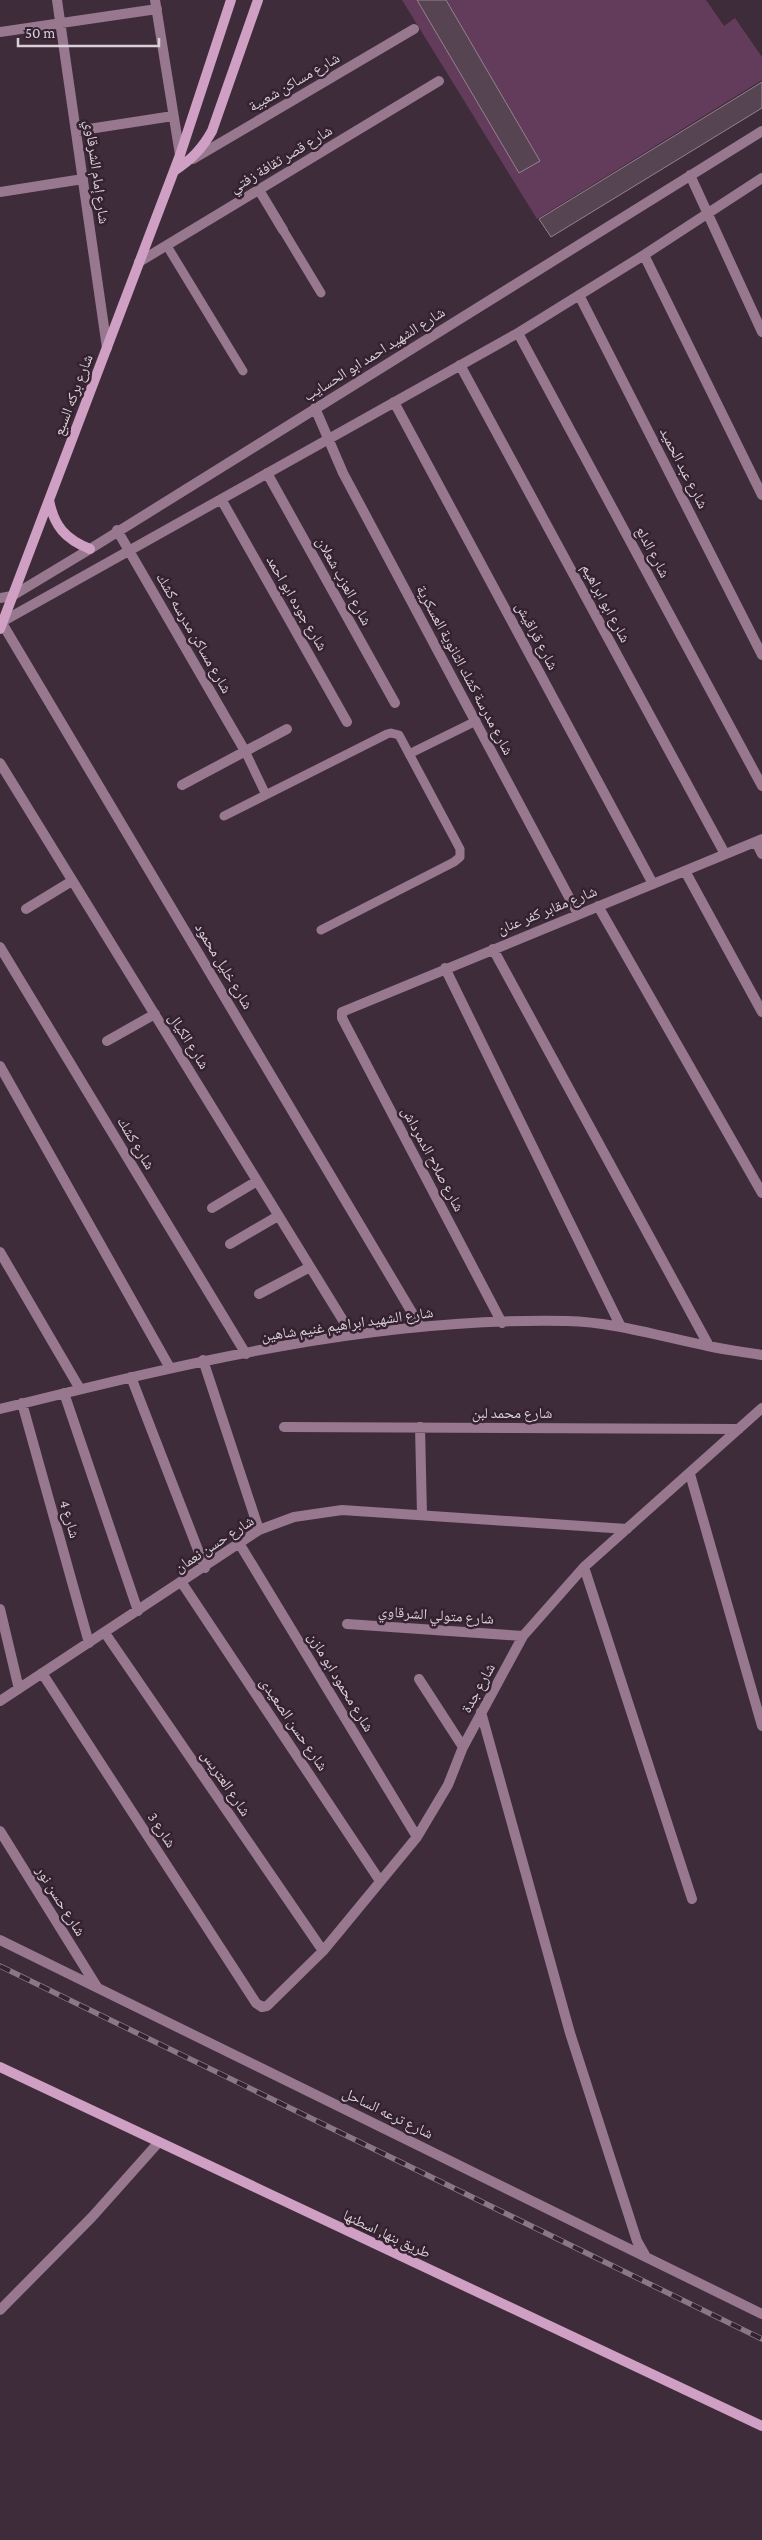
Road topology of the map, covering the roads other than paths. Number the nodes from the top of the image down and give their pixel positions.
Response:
1 (57, 0) edge
2 (231, 0) edge
3 (258, 0) edge
4 (156, 4) edge
5 (60, 23) junction
6 (414, 29) dead end
7 (0, 32) edge
8 (439, 81) dead end
9 (173, 116) junction
10 (76, 130) junction
11 (762, 131) edge
12 (180, 155) junction
13 (189, 161) junction
14 (174, 171) junction
15 (690, 175) junction
16 (762, 178) edge
17 (83, 179) junction
18 (258, 190) junction
19 (0, 192) edge
20 (707, 213) junction
21 (283, 230) joint
22 (167, 246) junction
23 (644, 255) junction
24 (139, 262) junction
25 (321, 293) dead end
26 (578, 295) junction
27 (518, 332) junction
28 (762, 332) edge
29 (107, 348) junction
30 (460, 365) junction
31 (243, 371) dead end
32 (394, 402) junction
33 (315, 408) junction
34 (329, 438) junction
35 (267, 473) junction
36 (762, 495) edge
37 (221, 499) junction
38 (49, 500) junction
39 (117, 530) junction
40 (90, 549) junction
41 (128, 551) junction
42 (12, 596) junction
43 (0, 598) edge
44 (1, 625) edge
45 (762, 654) edge
46 (394, 703) dead end
47 (476, 721) junction
48 (348, 722) dead end
49 (287, 729) dead end
50 (245, 752) junction
51 (410, 754) junction
52 (0, 763) edge
53 (182, 785) dead end
54 (762, 786) edge
55 (266, 795) junction
56 (224, 816) dead end
57 (759, 840) edge
58 (725, 854) junction
59 (762, 854) edge
60 (685, 870) junction
61 (72, 881) junction
62 (653, 884) junction
63 (598, 906) junction
64 (26, 909) dead end
65 (578, 914) junction
66 (321, 930) dead end
67 (0, 947) edge
68 (493, 948) junction
69 (445, 968) junction
70 (344, 1010) joint
71 (762, 1012) edge
72 (154, 1014) junction
73 (107, 1041) dead end
74 (0, 1066) edge
75 (257, 1181) junction
76 (762, 1193) edge
77 (212, 1208) dead end
78 (278, 1216) junction
79 (230, 1244) dead end
80 (0, 1252) edge
81 (310, 1267) junction
82 (259, 1294) dead end
83 (502, 1323) junction
84 (420, 1326) junction
85 (621, 1327) junction
86 (352, 1335) junction
87 (709, 1346) junction
88 (246, 1354) junction
89 (762, 1355) edge
90 (203, 1360) junction
91 (170, 1368) junction
92 (131, 1377) junction
93 (80, 1389) junction
94 (64, 1393) junction
95 (22, 1404) junction
96 (762, 1408) edge
97 (0, 1409) edge
98 (284, 1427) dead end
99 (420, 1427) junction
100 (739, 1429) junction
101 (690, 1474) junction
102 (422, 1515) junction
103 (627, 1529) junction
104 (259, 1530) junction
105 (239, 1543) junction
106 (584, 1567) junction
107 (205, 1568) junction
108 (182, 1583) junction
109 (0, 1609) edge
110 (138, 1611) junction
111 (347, 1624) dead end
112 (105, 1633) junction
113 (524, 1636) junction
114 (89, 1644) junction
115 (42, 1674) junction
116 (419, 1679) dead end
117 (19, 1689) junction
118 (0, 1702) edge
119 (481, 1712) junction
120 (762, 1726) edge
121 (463, 1747) junction
122 (0, 1831) edge
123 (417, 1836) junction
124 (380, 1881) junction
125 (692, 1899) dead end
126 (0, 1940) edge
127 (323, 1951) junction
128 (97, 1987) junction
129 (256, 2003) joint
130 (0, 2067) edge
131 (158, 2143) junction
132 (645, 2256) junction
133 (0, 2310) edge
134 (762, 2314) edge
135 (762, 2426) edge

1 - 5 street, شارع إمام الشرقاوي
2 - 12 main road, شارع بركه السبع
3 - 13 main road
4 - 5 street
4 - 9 street
5 - 7 street
5 - 10 street, شارع إمام الشرقاوي
6 - 13 street, شارع مساكن شعبية
8 - 18 street, شارع قصر ثقافة زفتي
9 - 10 street
9 - 12 street
10 - 17 street, شارع إمام الشرقاوي
11 - 15 street, شارع الشهيد احمد ابو الحسايب
12 - 14 main road, شارع بركه السبع
13 - 14 main road
14 - 24 main road, شارع بركه السبع
15 - 20 street
15 - 33 street, شارع الشهيد احمد ابو الحسايب
16 - 20 street
17 - 19 street
17 - 29 street, شارع إمام الشرقاوي
18 - 21 street
18 - 22 street, شارع قصر ثقافة زفتي
20 - 23 street
20 - 28 street
21 - 25 lane
22 - 24 street, شارع قصر ثقافة زفتي
22 - 31 lane
23 - 26 street
23 - 36 street
24 - 29 main road, شارع بركه السبع
26 - 27 street
26 - 45 street, شارع عبد الحميد
27 - 30 street
27 - 54 street, شارع الدلع
29 - 38 main road, شارع بركه السبع
30 - 32 street
30 - 58 street, شارع ابو ابراهيم
32 - 34 street
32 - 62 street, شارع قراقيش
33 - 34 street, شارع مدرسة كشك الثانوية العسكرية
33 - 39 street, شارع الشهيد احمد ابو الحسايب
34 - 35 street
34 - 47 street, شارع مدرسة كشك الثانوية العسكرية
35 - 37 street
35 - 46 street, شارع العزب شعلان
37 - 41 street
37 - 48 street, شارع جوده ابو احمد
38 - 40 main road
38 - 42 main road, شارع بركه السبع
39 - 40 street, شارع الشهيد احمد ابو الحسايب
39 - 41 street, شارع مساكن مدرسه كشك
40 - 42 street, شارع الشهيد احمد ابو الحسايب
41 - 44 street
41 - 50 street, شارع مساكن مدرسه كشك
42 - 43 street, شارع الشهيد احمد ابو الحسايب
42 - 44 main road, شارع بركه السبع
44 - 84 street, شارع خليل محمود
47 - 51 lane
47 - 65 street, شارع مدرسة كشك الثانوية العسكرية
49 - 50 street
50 - 53 street
50 - 55 lane
51 - 55 lane
51 - 66 lane
52 - 61 street, شارع الكيال
55 - 56 lane
57 - 58 street, شارع مقابر كفر عنان
57 - 59 street
58 - 60 street, شارع مقابر كفر عنان
60 - 62 street, شارع مقابر كفر عنان
60 - 71 street
61 - 64 street
61 - 72 street, شارع الكيال
62 - 63 street, شارع مقابر كفر عنان
63 - 65 street, شارع مقابر كفر عنان
63 - 76 street
65 - 68 street, شارع مقابر كفر عنان
67 - 88 street, شارع كشك
68 - 69 street, شارع مقابر كفر عنان
68 - 87 street
69 - 70 street, شارع مقابر كفر عنان
69 - 85 street
70 - 83 street, شارع صلاح الدمرداش
72 - 73 street
72 - 75 street, شارع الكيال
74 - 91 street
75 - 77 street
75 - 78 street, شارع الكيال
78 - 79 street
78 - 81 street, شارع الكيال
80 - 93 street
81 - 82 street
81 - 86 street, شارع الكيال
83 - 84 street, شارع الشهيد ابراهيم غنيم شاهين
83 - 85 street, شارع الشهيد ابراهيم غنيم شاهين
84 - 86 street, شارع الشهيد ابراهيم غنيم شاهين
85 - 87 street, شارع الشهيد ابراهيم غنيم شاهين
86 - 88 street, شارع الشهيد ابراهيم غنيم شاهين
87 - 89 street, شارع الشهيد ابراهيم غنيم شاهين
88 - 90 street, شارع الشهيد ابراهيم غنيم شاهين
90 - 91 street, شارع الشهيد ابراهيم غنيم شاهين
90 - 104 street
91 - 92 street, شارع الشهيد ابراهيم غنيم شاهين
92 - 93 street, شارع الشهيد ابراهيم غنيم شاهين
92 - 107 street
93 - 94 street, شارع الشهيد ابراهيم غنيم شاهين
94 - 95 street, شارع الشهيد ابراهيم غنيم شاهين
94 - 110 street
95 - 97 street, شارع الشهيد ابراهيم غنيم شاهين
95 - 114 street, شارع 4
96 - 100 street, شارع جدة
98 - 99 street, شارع محمد لبن
99 - 100 street, شارع محمد لبن
99 - 102 street
100 - 101 street, شارع جدة
101 - 103 street, شارع جدة
101 - 120 street
102 - 103 street, شارع حسن نعمان
102 - 104 street, شارع حسن نعمان
103 - 106 street, شارع جدة
104 - 105 street, شارع حسن نعمان
105 - 107 street, شارع حسن نعمان
105 - 123 street, شارع محمود ابو مازن
106 - 113 street, شارع جدة
106 - 125 street
107 - 108 street, شارع حسن نعمان
108 - 110 street, شارع حسن نعمان
108 - 124 street, شارع حسن الصعيدى
109 - 117 street
110 - 112 street, شارع حسن نعمان
111 - 113 street, شارع متولي الشرقاوي
112 - 114 street, شارع حسن نعمان
112 - 127 street, شارع العتريس
113 - 119 street, شارع جدة
114 - 115 street, شارع حسن نعمان
115 - 117 street, شارع حسن نعمان
115 - 129 street, شارع 3
116 - 121 street
117 - 118 street, شارع حسن نعمان
119 - 121 street, شارع جدة
119 - 132 street
121 - 123 street, شارع جدة
122 - 128 street, شارع حسن نور
123 - 124 street, شارع جدة
124 - 127 street, شارع جدة
126 - 128 street, شارع ترعه الساحل
127 - 129 street, شارع جدة
128 - 132 street, شارع ترعه الساحل
130 - 131 main road, طريق بنها, اسطنها
131 - 133 street
131 - 135 main road, طريق بنها, اسطنها
132 - 134 street, شارع ترعه الساحل

